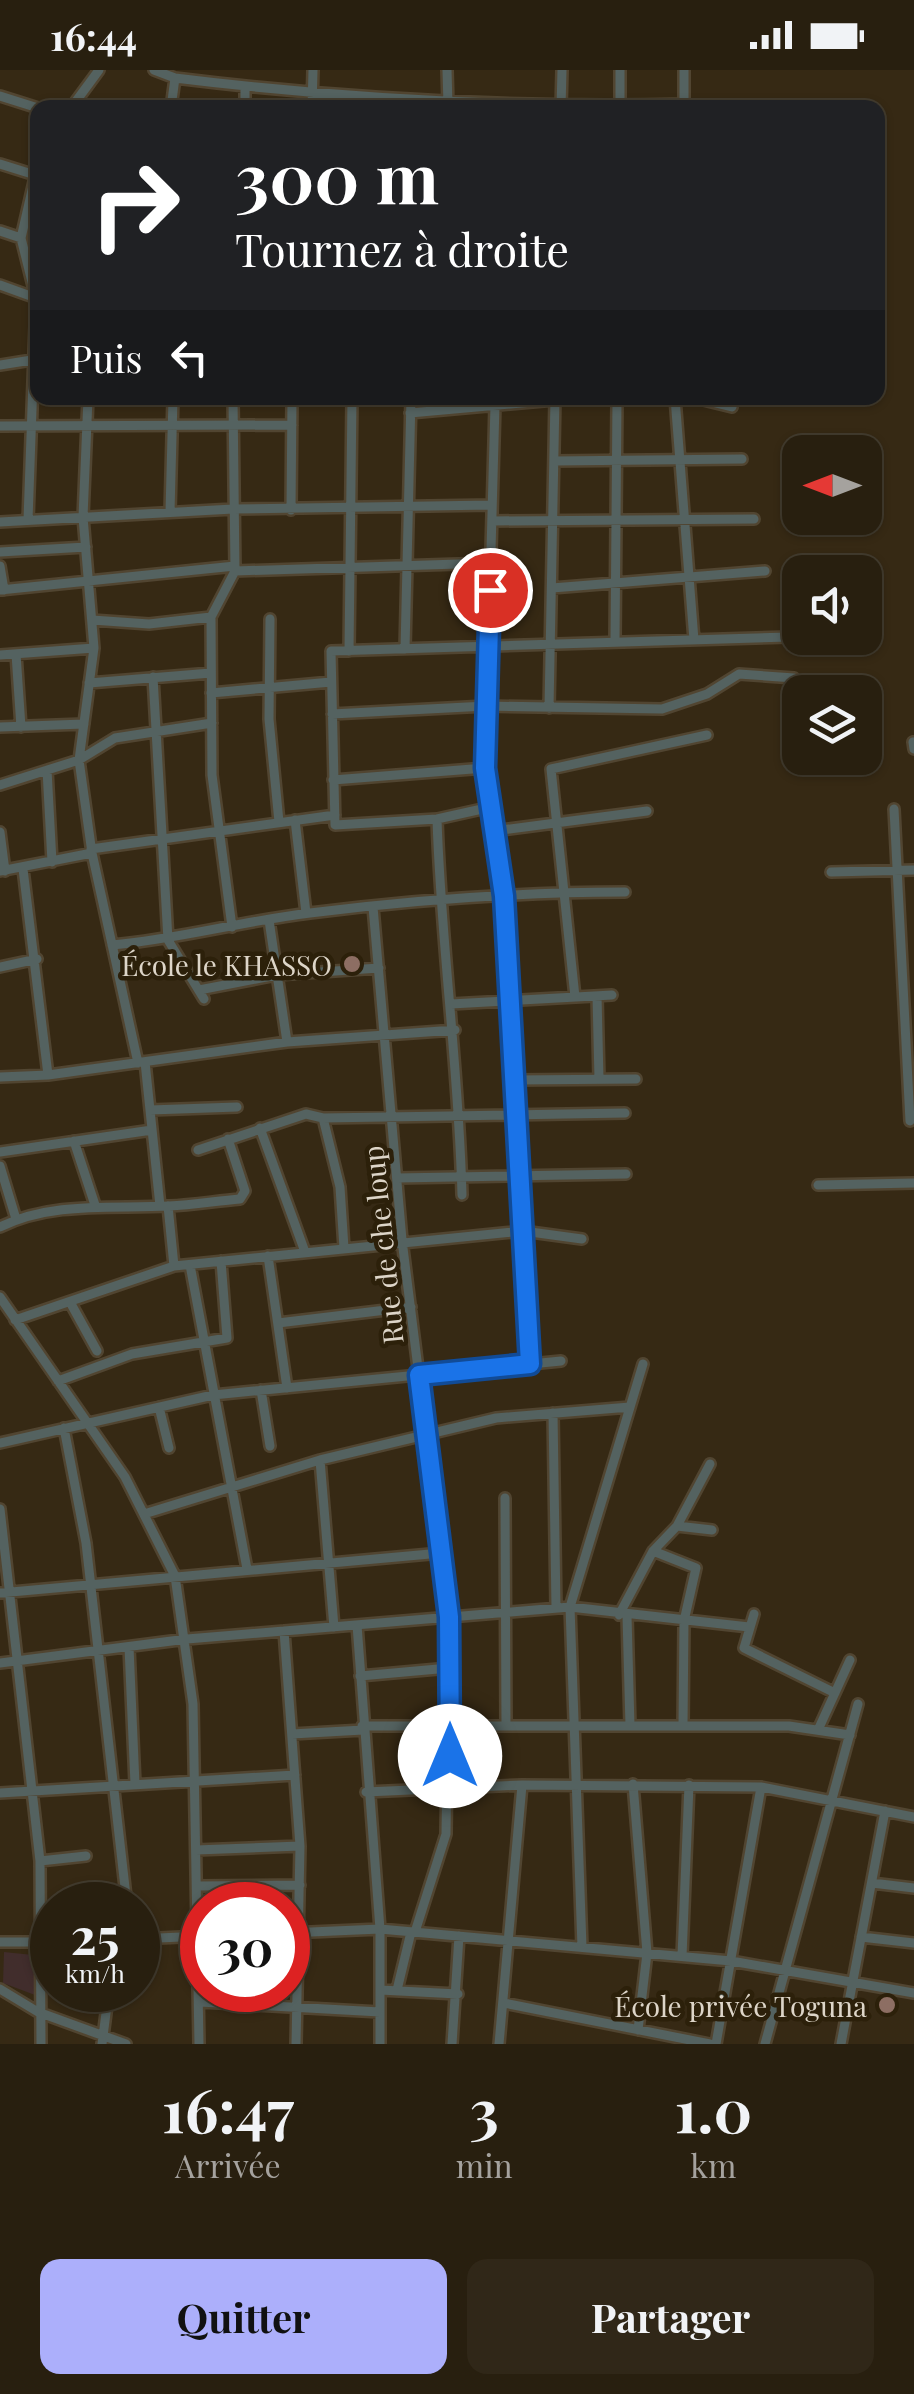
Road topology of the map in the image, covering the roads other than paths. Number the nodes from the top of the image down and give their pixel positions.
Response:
1 (154, 70) edge
2 (313, 70) edge
3 (447, 70) edge
4 (562, 70) edge
5 (620, 70) edge
6 (684, 70) edge
7 (95, 71) edge
8 (175, 78) junction
9 (245, 87) junction
10 (313, 95) junction
11 (0, 96) edge
12 (76, 100) edge
13 (173, 100) edge
14 (246, 100) edge
15 (313, 100) edge
16 (380, 100) edge
17 (448, 100) edge
18 (561, 100) edge
19 (620, 100) edge
20 (684, 100) edge
21 (30, 105) edge
22 (0, 164) edge
23 (30, 168) edge
24 (30, 192) edge
25 (0, 231) edge
26 (20, 238) junction
27 (30, 276) edge
28 (0, 285) edge
29 (30, 296) edge
30 (30, 360) edge
31 (0, 364) edge
32 (33, 405) edge
33 (88, 405) edge
34 (173, 405) edge
35 (232, 405) edge
36 (292, 405) edge
37 (352, 405) edge
38 (411, 405) edge
39 (485, 405) edge
40 (494, 405) edge
41 (556, 405) edge
42 (617, 405) edge
43 (675, 405) edge
44 (724, 405) edge
45 (732, 407) dead end
46 (410, 413) junction
47 (292, 425) junction
48 (0, 426) edge
49 (31, 426) junction
50 (88, 426) junction
51 (172, 426) junction
52 (231, 426) junction
53 (742, 459) dead end
54 (554, 460) junction
55 (616, 460) junction
56 (677, 460) junction
57 (408, 504) junction
58 (492, 505) junction
59 (233, 509) junction
60 (290, 510) junction
61 (347, 510) junction
62 (170, 512) junction
63 (83, 517) junction
64 (754, 519) dead end
65 (28, 520) junction
66 (492, 520) junction
67 (553, 520) junction
68 (616, 520) junction
69 (687, 520) junction
70 (0, 522) edge
71 (86, 548) junction
72 (0, 552) edge
73 (490, 562) junction
74 (0, 566) edge
75 (407, 566) junction
76 (348, 568) junction
77 (235, 569) junction
78 (765, 571) dead end
79 (688, 577) junction
80 (88, 583) junction
81 (615, 583) junction
82 (552, 588) junction
83 (2, 590) edge
84 (211, 617) junction
85 (270, 619) dead end
86 (92, 620) junction
87 (782, 637) edge
88 (694, 640) junction
89 (614, 642) junction
90 (551, 644) junction
91 (488, 645) junction
92 (94, 648) junction
93 (405, 649) junction
94 (349, 651) junction
95 (16, 654) junction
96 (0, 655) edge
97 (211, 673) junction
98 (152, 677) junction
99 (782, 677) edge
100 (332, 682) junction
101 (90, 683) junction
102 (269, 688) junction
103 (212, 693) junction
104 (486, 706) junction
105 (550, 708) junction
106 (332, 714) junction
107 (212, 723) junction
108 (84, 724) junction
109 (21, 726) junction
110 (0, 728) edge
111 (157, 731) junction
112 (707, 734) dead end
113 (79, 760) junction
114 (485, 768) junction
115 (47, 770) junction
116 (332, 780) junction
117 (0, 785) edge
118 (491, 807) junction
119 (894, 810) dead end
120 (647, 811) dead end
121 (335, 815) junction
122 (437, 819) junction
123 (296, 820) junction
124 (278, 822) junction
125 (557, 823) junction
126 (219, 830) junction
127 (494, 831) junction
128 (0, 832) edge
129 (162, 838) junction
130 (91, 851) junction
131 (52, 862) junction
132 (23, 868) junction
133 (897, 870) junction
134 (914, 870) edge
135 (2, 871) edge
136 (831, 872) dead end
137 (564, 892) junction
138 (625, 892) dead end
139 (504, 896) junction
140 (439, 902) junction
141 (373, 906) junction
142 (306, 913) junction
143 (269, 920) junction
144 (232, 928) junction
145 (168, 940) junction
146 (112, 945) junction
147 (37, 959) junction
148 (0, 967) edge
149 (379, 968) junction
150 (277, 975) junction
151 (612, 995) dead end
152 (597, 996) junction
153 (576, 997) junction
154 (510, 1002) junction
155 (451, 1004) junction
156 (455, 1030) junction
157 (384, 1034) junction
158 (287, 1042) junction
159 (911, 1060) edge
160 (142, 1062) junction
161 (48, 1075) junction
162 (0, 1077) edge
163 (636, 1078) dead end
164 (599, 1079) junction
165 (514, 1080) junction
166 (237, 1107) dead end
167 (150, 1110) junction
168 (626, 1113) dead end
169 (516, 1115) junction
170 (459, 1116) junction
171 (392, 1117) junction
172 (323, 1118) junction
173 (910, 1122) dead end
174 (260, 1128) junction
175 (152, 1130) junction
176 (228, 1139) junction
177 (74, 1141) junction
178 (198, 1150) dead end
179 (0, 1152) edge
180 (0, 1166) edge
181 (520, 1174) junction
182 (626, 1174) dead end
183 (462, 1176) junction
184 (397, 1178) junction
185 (914, 1183) edge
186 (818, 1185) dead end
187 (462, 1195) dead end
188 (95, 1205) junction
189 (164, 1206) junction
190 (16, 1219) junction
191 (0, 1227) edge
192 (523, 1231) junction
193 (582, 1238) dead end
194 (402, 1240) junction
195 (344, 1248) junction
196 (305, 1252) junction
197 (268, 1256) junction
198 (221, 1261) junction
199 (190, 1264) junction
200 (174, 1266) junction
201 (0, 1297) edge
202 (70, 1302) junction
203 (411, 1307) junction
204 (16, 1320) junction
205 (278, 1323) junction
206 (202, 1343) junction
207 (97, 1352) dead end
208 (562, 1361) dead end
209 (530, 1364) junction
210 (644, 1364) dead end
211 (419, 1375) junction
212 (58, 1382) junction
213 (287, 1388) junction
214 (261, 1390) junction
215 (213, 1395) junction
216 (159, 1407) junction
217 (630, 1407) junction
218 (553, 1413) junction
219 (87, 1423) junction
220 (64, 1428) junction
221 (427, 1435) junction
222 (0, 1443) edge
223 (270, 1446) dead end
224 (170, 1448) dead end
225 (320, 1460) junction
226 (710, 1464) dead end
227 (230, 1486) junction
228 (506, 1498) dead end
229 (0, 1509) edge
230 (144, 1514) junction
231 (676, 1526) junction
232 (712, 1530) dead end
233 (652, 1551) junction
234 (441, 1553) junction
235 (327, 1563) junction
236 (248, 1569) junction
237 (175, 1576) junction
238 (91, 1586) junction
239 (13, 1593) junction
240 (0, 1594) edge
241 (570, 1607) junction
242 (556, 1608) junction
243 (506, 1612) junction
244 (754, 1614) dead end
245 (623, 1615) junction
246 (449, 1617) junction
247 (684, 1621) junction
248 (357, 1625) junction
249 (334, 1627) junction
250 (749, 1627) junction
251 (284, 1631) junction
252 (187, 1639) junction
253 (129, 1646) junction
254 (98, 1650) junction
255 (850, 1660) dead end
256 (20, 1662) junction
257 (0, 1663) edge
258 (449, 1668) junction
259 (360, 1676) junction
260 (835, 1692) junction
261 (858, 1704) dead end
262 (450, 1726) junction
263 (506, 1726) junction
264 (573, 1726) junction
265 (630, 1726) junction
266 (683, 1726) junction
267 (363, 1728) junction
268 (818, 1730) junction
269 (292, 1734) junction
270 (850, 1735) junction
271 (295, 1775) junction
272 (194, 1782) junction
273 (114, 1784) junction
274 (135, 1784) junction
275 (633, 1784) junction
276 (522, 1785) junction
277 (689, 1785) junction
278 (575, 1786) junction
279 (450, 1787) junction
280 (762, 1788) junction
281 (32, 1791) junction
282 (366, 1792) junction
283 (0, 1793) edge
284 (832, 1801) junction
285 (885, 1811) junction
286 (914, 1817) edge
287 (300, 1846) junction
288 (196, 1850) junction
289 (86, 1856) dead end
290 (40, 1861) junction
291 (40, 1882) edge
292 (125, 1882) edge
293 (198, 1882) edge
294 (300, 1882) edge
295 (872, 1883) junction
296 (914, 1888) edge
297 (380, 1929) junction
298 (310, 1931) edge
299 (413, 1932) junction
300 (459, 1936) junction
301 (862, 1937) junction
302 (512, 1941) junction
303 (0, 1942) edge
304 (30, 1942) edge
305 (914, 1942) edge
306 (582, 1947) junction
307 (647, 1953) junction
308 (682, 1956) junction
309 (731, 1960) junction
310 (786, 1971) junction
311 (853, 1984) junction
312 (0, 1989) edge
313 (380, 1990) junction
314 (397, 1990) junction
315 (914, 1993) edge
316 (458, 1994) junction
317 (504, 2002) junction
318 (30, 2007) edge
319 (310, 2008) edge
320 (38, 2012) joint
321 (106, 2012) edge
322 (200, 2012) edge
323 (298, 2012) edge
324 (380, 2012) junction
325 (638, 2030) junction
326 (102, 2040) edge
327 (40, 2044) edge
328 (126, 2044) edge
329 (199, 2044) edge
330 (296, 2044) edge
331 (380, 2044) edge
332 (452, 2044) edge
333 (499, 2044) edge
334 (712, 2044) edge
335 (765, 2044) edge
336 (842, 2044) edge

1 - 8 street
2 - 10 street
3 - 17 street
4 - 18 street
5 - 19 street
6 - 20 street
7 - 12 street
8 - 9 street
8 - 13 street
9 - 10 street
9 - 14 street
10 - 15 street
10 - 16 street
11 - 21 street
22 - 23 street
24 - 26 street
25 - 26 street
26 - 27 street
28 - 29 street
30 - 31 street
32 - 49 street
33 - 50 street
34 - 51 street
35 - 52 street
36 - 47 street
37 - 61 street
38 - 46 street
39 - 46 street
40 - 58 street
41 - 54 street
42 - 55 street
43 - 56 street
44 - 45 street
46 - 57 street
47 - 52 street
47 - 60 street
48 - 49 street
49 - 50 street
49 - 65 street
50 - 51 street
50 - 63 street
51 - 52 street
51 - 62 street
52 - 59 street
53 - 56 street
54 - 55 street
54 - 67 street
55 - 56 street
55 - 68 street
56 - 69 street
57 - 58 street
57 - 61 street
57 - 75 street
58 - 66 street
59 - 60 street
59 - 62 street
59 - 77 street
60 - 61 street
61 - 76 street
62 - 63 street
63 - 65 street
63 - 71 street
64 - 69 street
65 - 70 street
66 - 67 street
66 - 73 street
67 - 68 street
67 - 82 street
68 - 69 street
68 - 81 street
69 - 79 street
71 - 72 street
71 - 80 street
73 - 75 street
73 - 91 street
74 - 83 street
75 - 76 street
75 - 93 street
76 - 77 street
76 - 94 street
77 - 80 street
77 - 84 street
78 - 79 street
79 - 81 street
79 - 88 street
80 - 83 street
80 - 86 street
81 - 82 street
81 - 89 street
82 - 90 street
84 - 86 street
84 - 97 street
85 - 102 street
86 - 92 street
87 - 88 street
88 - 89 street
89 - 90 street
90 - 91 street
90 - 105 street
91 - 93 street
91 - 104 street
92 - 95 street
92 - 101 street
93 - 94 street
94 - 100 street
95 - 96 street
95 - 109 street
97 - 98 street
97 - 103 street
98 - 101 street
98 - 111 street
99 - 105 street
100 - 102 street
100 - 106 street
101 - 108 street
102 - 103 street
102 - 124 street
103 - 107 street
104 - 105 street
104 - 106 street
104 - 114 street
106 - 116 street
107 - 111 street
107 - 126 street
108 - 109 street
108 - 113 street
109 - 110 street
111 - 113 street
111 - 129 street
112 - 125 street
113 - 115 street
113 - 130 street
114 - 116 street
114 - 118 street
115 - 117 street
115 - 131 street
116 - 121 street
118 - 122 street
118 - 127 street
119 - 133 street
120 - 125 street
121 - 122 street
121 - 123 street
122 - 140 street
123 - 124 street
123 - 142 street
124 - 126 street
125 - 127 street
125 - 137 street
126 - 129 street
126 - 144 street
127 - 139 street
128 - 135 street
129 - 130 street
129 - 145 street
130 - 131 street
130 - 146 street
131 - 132 street
132 - 135 street
132 - 147 street
133 - 134 street
133 - 136 street
133 - 159 street
137 - 138 street
137 - 139 street
137 - 153 street
139 - 140 street
139 - 154 street
140 - 141 street
140 - 155 street
141 - 142 street
141 - 149 street, Rue de che loup
142 - 143 street
143 - 144 street
143 - 150 street
144 - 145 street
145 - 146 street
145 - 150 street
146 - 160 street
147 - 148 street
147 - 161 street
149 - 150 street
149 - 157 street, Rue de che loup
150 - 158 street
151 - 152 street
152 - 153 street
152 - 164 street
153 - 154 street
154 - 155 street
154 - 165 street
155 - 156 street
156 - 157 street
156 - 170 street
157 - 158 street
157 - 171 street, Rue de che loup
158 - 160 street
159 - 173 street
160 - 161 street
160 - 167 street
161 - 162 street
163 - 164 street
164 - 165 street
165 - 169 street
166 - 167 street
167 - 175 street
168 - 169 street
169 - 170 street
169 - 181 street
170 - 171 street
170 - 183 street
171 - 172 street
171 - 184 street, Rue de che loup
172 - 174 street
172 - 195 street
174 - 176 street
174 - 196 street
175 - 177 street
175 - 189 street
176 - 178 street
176 - 189 street
177 - 179 street
177 - 188 street
180 - 190 street
181 - 182 street
181 - 183 street
181 - 192 street
183 - 184 street
183 - 187 street
184 - 194 street, Rue de che loup
185 - 186 street
188 - 189 street
188 - 190 street
189 - 200 street
190 - 191 street
192 - 193 street
192 - 194 street
192 - 209 street
194 - 195 street
194 - 203 street, Rue de che loup
195 - 196 street
196 - 197 street
197 - 198 street
197 - 205 street
198 - 199 street
198 - 206 street
199 - 200 street
199 - 206 street
200 - 202 street
201 - 204 street
202 - 204 street
202 - 207 street
203 - 205 street
203 - 211 street, Rue de che loup
204 - 212 street
205 - 213 street
206 - 212 street
206 - 215 street
208 - 209 street
209 - 211 street
210 - 217 street
211 - 213 street
211 - 221 street, Rue de che loup
212 - 219 street
213 - 214 street
214 - 215 street
214 - 223 street
215 - 216 street
215 - 227 street
216 - 219 street
216 - 224 street
217 - 218 street
217 - 241 street
218 - 221 street
218 - 242 street
219 - 220 street
219 - 230 street
220 - 222 street
220 - 238 street
221 - 225 street
221 - 234 street, Rue de che loup
225 - 227 street
225 - 235 street
226 - 231 street
227 - 230 street
227 - 236 street
228 - 243 street
229 - 239 street
230 - 237 street
231 - 232 street
231 - 233 street
233 - 245 street
233 - 247 street
234 - 235 street
234 - 246 street, Rue de che loup
235 - 236 street
235 - 249 street
236 - 237 street
237 - 238 street
237 - 252 street
238 - 239 street
238 - 254 street
239 - 240 street
239 - 256 street
241 - 242 street
241 - 245 street
241 - 264 street
242 - 243 street
243 - 246 street
243 - 263 street
244 - 250 street
245 - 247 street
245 - 265 street
246 - 248 street
246 - 258 street, Rue de che loup
247 - 250 street
247 - 266 street
248 - 249 street
248 - 259 street
249 - 251 street
250 - 260 street
251 - 252 street
251 - 269 street
252 - 253 street
252 - 272 street
253 - 254 street
253 - 274 street
254 - 256 street
254 - 273 street
255 - 260 street
256 - 257 street
256 - 281 street
258 - 259 street
258 - 262 street, Rue de che loup
259 - 267 street
260 - 268 street
261 - 270 street
262 - 263 street
262 - 267 street
262 - 279 street, Rue de che loup
263 - 264 street
264 - 265 street
264 - 278 street
265 - 266 street
266 - 268 street
267 - 269 street
267 - 282 street
268 - 270 street
269 - 271 street
270 - 284 street
271 - 272 street
271 - 287 street
272 - 274 street
272 - 288 street
273 - 274 street
273 - 281 street
273 - 292 street
275 - 277 street
275 - 278 street
275 - 307 street
276 - 278 street
276 - 279 street
276 - 302 street
277 - 280 street
277 - 308 street
278 - 306 street
279 - 282 street
279 - 299 street, Rue de che loup
280 - 284 street
280 - 309 street
281 - 283 street
281 - 290 street
282 - 297 street
284 - 285 street
284 - 310 street
285 - 286 street
285 - 295 street
287 - 288 street
287 - 294 street
288 - 293 street
289 - 290 street
290 - 291 street
295 - 296 street
295 - 301 street
297 - 298 street
297 - 299 street
297 - 313 street
299 - 300 street
299 - 314 street, Rue de che loup
300 - 302 street
300 - 316 street
301 - 305 street
301 - 311 street
302 - 306 street
302 - 317 street
303 - 304 street
306 - 307 street
307 - 308 street
307 - 325 street
308 - 309 street
309 - 310 street
309 - 334 street
310 - 311 street
310 - 335 street
311 - 315 street
311 - 336 street
312 - 318 street
313 - 314 street
313 - 324 street
314 - 316 street
316 - 332 street
317 - 325 street
317 - 333 street
319 - 324 street
320 - 326 street
320 - 327 street
321 - 326 street
322 - 329 street
323 - 330 street
324 - 331 street
325 - 334 street
326 - 328 street

